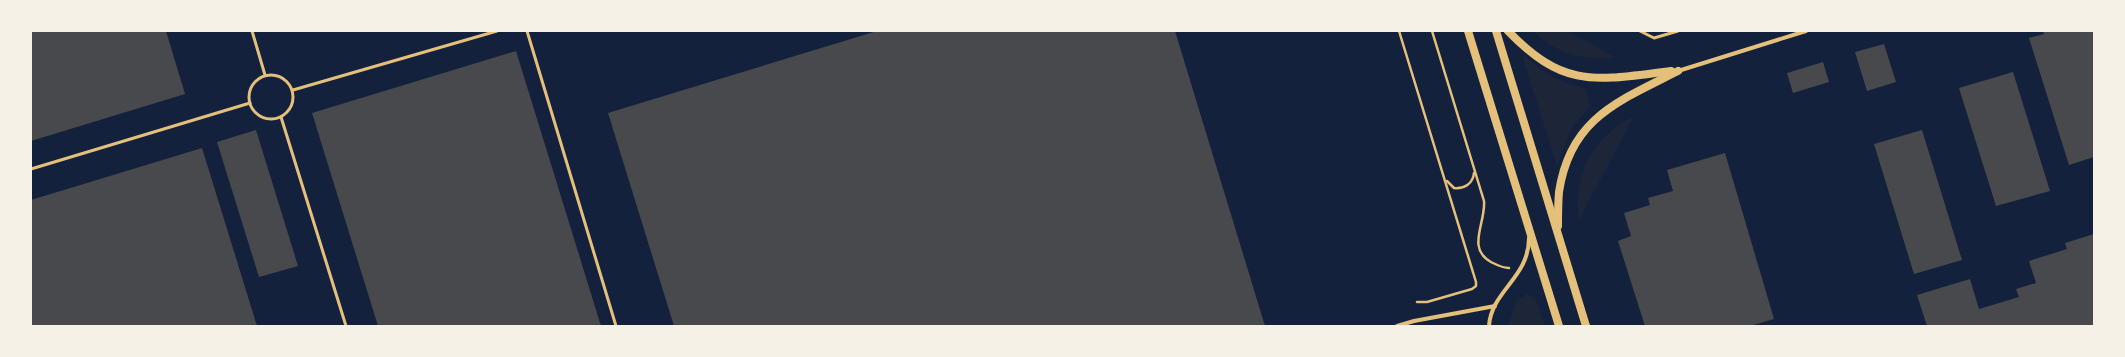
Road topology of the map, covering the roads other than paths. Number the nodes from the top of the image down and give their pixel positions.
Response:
1 (252, 31) edge
2 (497, 31) edge
3 (527, 31) edge
4 (1468, 31) edge
5 (1496, 31) edge
6 (1508, 31) edge
7 (1640, 31) edge
8 (1678, 31) edge
9 (1806, 31) edge
10 (1678, 70) junction
11 (265, 75) junction
12 (293, 90) junction
13 (250, 103) junction
14 (282, 117) junction
15 (31, 169) edge
16 (1528, 227) junction
17 (1558, 233) junction
18 (1495, 306) junction
19 (346, 326) edge
20 (616, 326) edge
21 (1397, 326) edge
22 (1489, 326) edge
23 (1559, 326) edge
24 (1586, 326) edge

1 - 11 lane
2 - 12 lane
3 - 20 lane
4 - 16 main road
5 - 17 main road
6 - 10 main road
7 - 8 lane
9 - 10 street
10 - 17 main road
11 - 12 lane
11 - 13 lane
12 - 14 lane
13 - 14 lane
13 - 15 lane
14 - 19 lane
16 - 18 street
16 - 23 main road
17 - 24 main road
18 - 21 street
18 - 22 street

